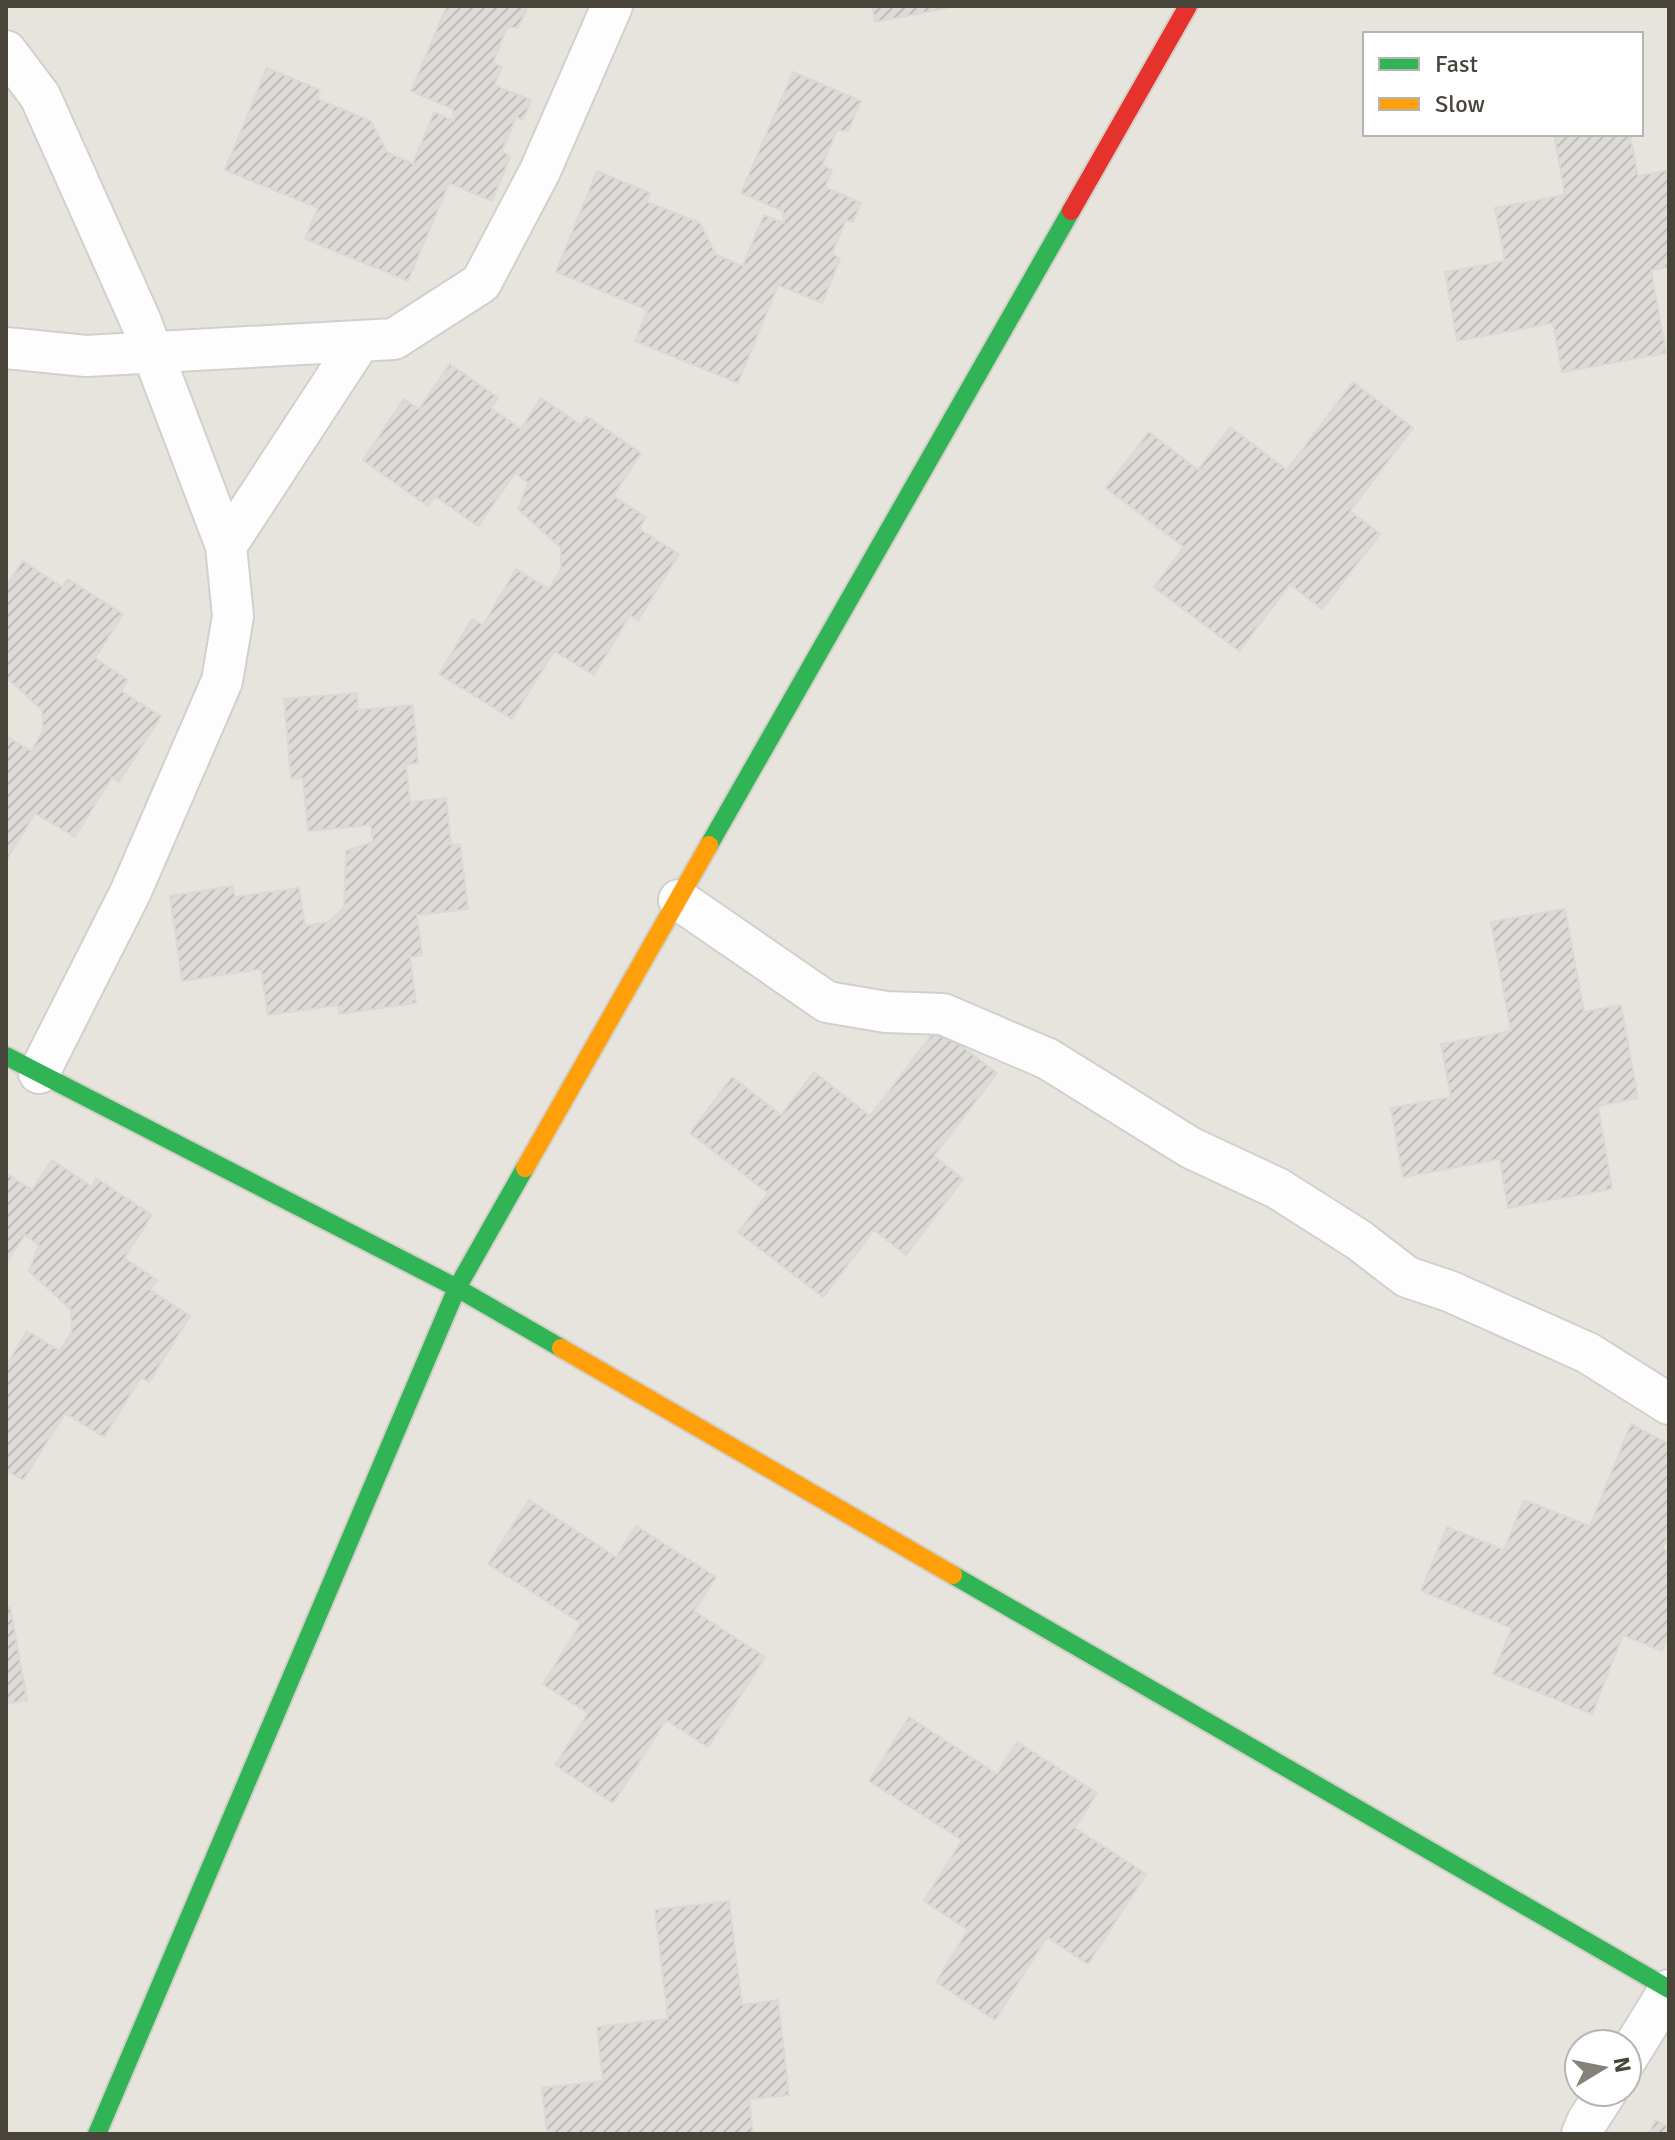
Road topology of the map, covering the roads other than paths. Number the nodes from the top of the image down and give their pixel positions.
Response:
1 (612, 6) edge
2 (1188, 6) edge
3 (6, 51) edge
4 (360, 341) junction
5 (6, 348) edge
6 (153, 352) junction
7 (226, 546) junction
8 (679, 900) junction
9 (22, 1064) edge
10 (457, 1288) junction
11 (1669, 1404) edge
12 (1669, 1989) edge
13 (1643, 2032) edge
14 (1596, 2108) edge
15 (97, 2134) edge
16 (1582, 2134) edge

1 - 4 street
2 - 8 street
3 - 6 street
4 - 6 street
4 - 7 street
5 - 6 street
6 - 7 street
7 - 9 street
8 - 10 street
8 - 11 street
9 - 10 street
10 - 12 street
10 - 15 street
12 - 13 street
14 - 16 street

